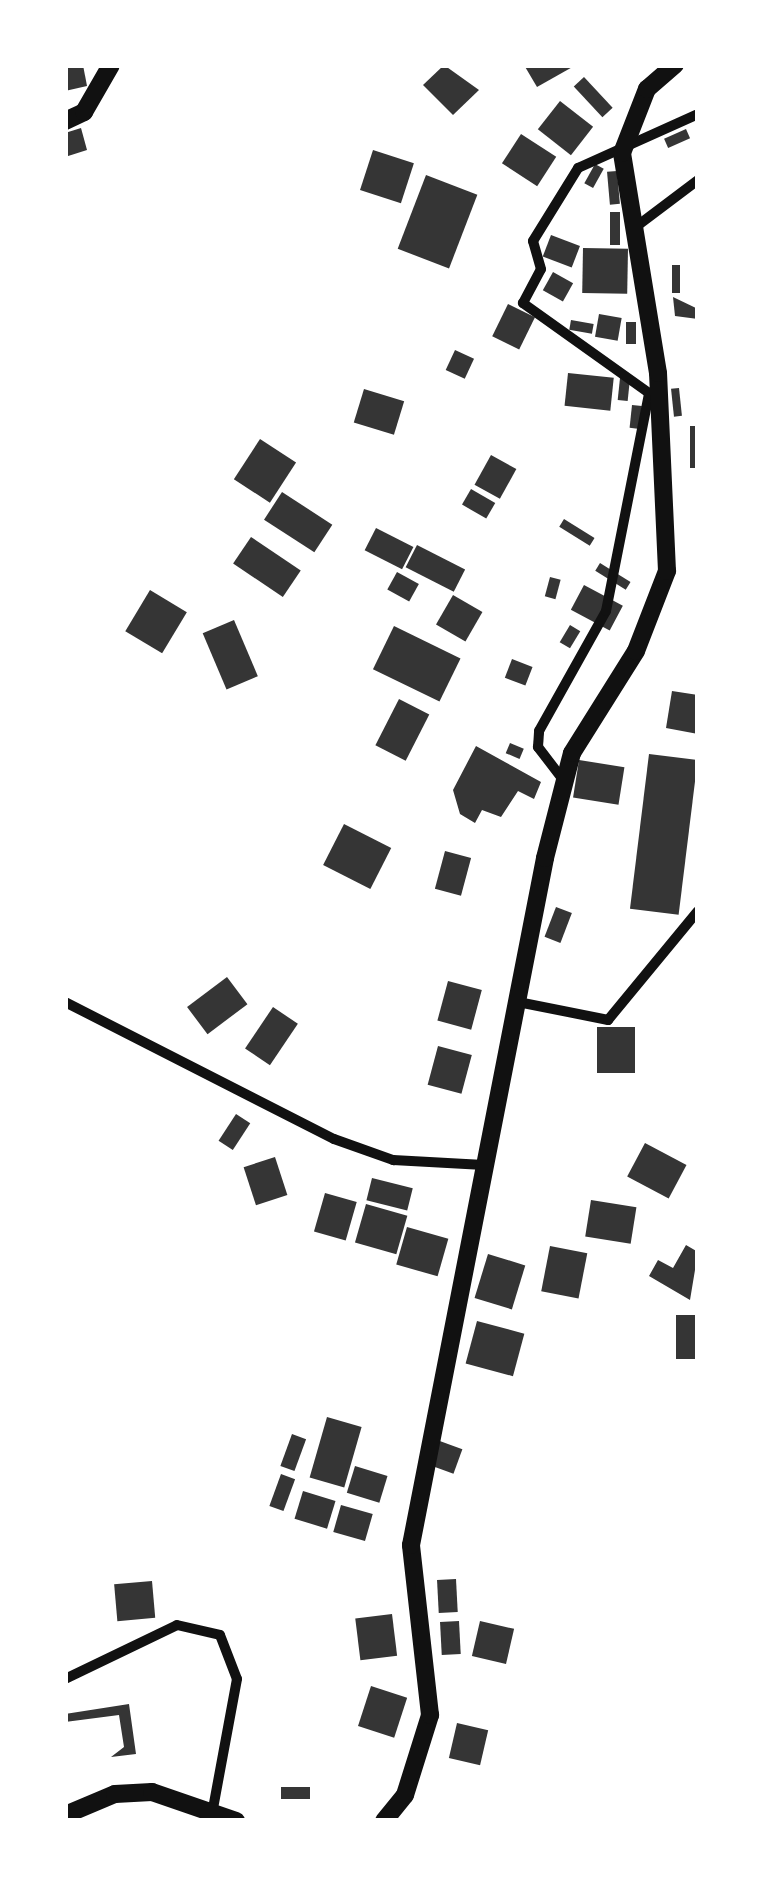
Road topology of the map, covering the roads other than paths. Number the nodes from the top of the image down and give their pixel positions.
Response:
1 (111, 65) edge
2 (675, 65) edge
3 (698, 114) edge
4 (65, 121) edge
5 (622, 152) junction
6 (698, 180) edge
7 (637, 226) junction
8 (564, 781) junction
9 (698, 911) edge
10 (65, 1002) edge
11 (518, 1002) junction
12 (484, 1165) junction
13 (65, 1679) edge
14 (213, 1809) junction
15 (65, 1815) edge
16 (236, 1821) edge
17 (384, 1821) edge

1 - 4 street
2 - 5 street
3 - 5 street
5 - 7 street
5 - 8 street
6 - 7 street
7 - 8 street
8 - 11 street
9 - 11 street
10 - 12 street
11 - 12 street
12 - 17 street
13 - 14 street
14 - 15 street
14 - 16 street

